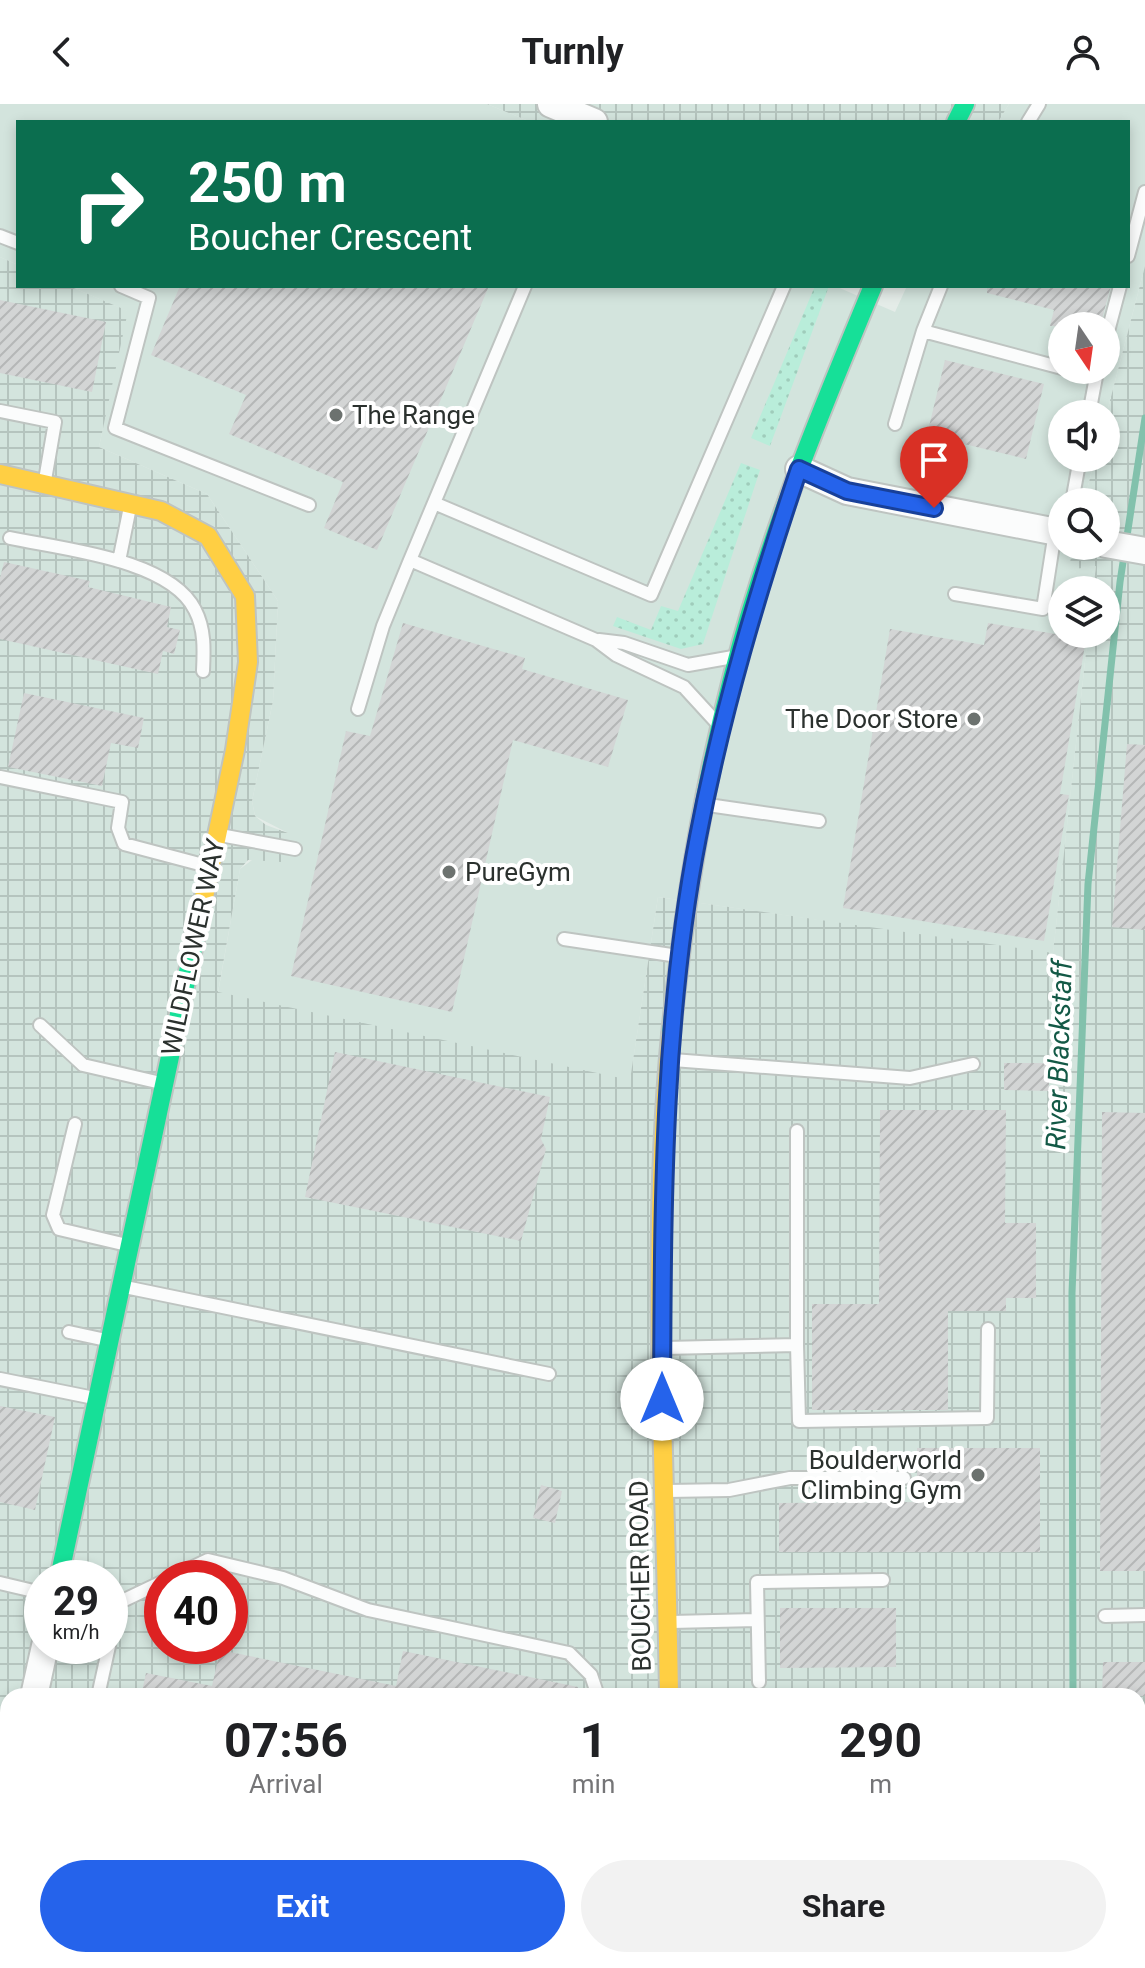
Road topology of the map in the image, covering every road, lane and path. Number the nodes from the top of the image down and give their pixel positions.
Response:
1 (555, 105) edge
2 (589, 120) edge
3 (1145, 192) edge
4 (1130, 248) edge
5 (126, 288) edge
6 (524, 288) edge
7 (783, 288) edge
8 (872, 288) edge
9 (940, 288) edge
10 (1119, 288) edge
11 (1113, 312) edge
12 (923, 331) junction
13 (1048, 364) edge
14 (0, 411) edge
15 (895, 424) dead end
16 (799, 469) junction
17 (0, 474) edge
18 (44, 483) junction
19 (434, 503) junction
20 (130, 504) junction
21 (309, 505) dead end
22 (1048, 531) edge
23 (10, 538) dead end
24 (1120, 547) edge
25 (1145, 551) edge
26 (410, 560) junction
27 (1053, 560) edge
28 (119, 561) junction
29 (955, 594) dead end
30 (596, 640) junction
31 (739, 656) junction
32 (203, 671) dead end
33 (358, 709) dead end
34 (721, 728) junction
35 (0, 777) edge
36 (705, 804) junction
37 (819, 821) dead end
38 (217, 834) junction
39 (295, 849) dead end
40 (210, 867) junction
41 (564, 939) dead end
42 (681, 956) junction
43 (40, 1025) dead end
44 (670, 1059) junction
45 (973, 1064) dead end
46 (164, 1084) junction
47 (75, 1124) dead end
48 (797, 1131) dead end
49 (130, 1246) junction
50 (122, 1286) junction
51 (988, 1329) dead end
52 (69, 1332) dead end
53 (109, 1340) junction
54 (797, 1345) junction
55 (662, 1348) junction
56 (549, 1374) dead end
57 (0, 1379) edge
58 (97, 1399) junction
59 (904, 1478) dead end
60 (664, 1491) junction
61 (63, 1560) edge
62 (248, 1570) edge
63 (883, 1580) dead end
64 (0, 1583) edge
65 (24, 1589) edge
66 (1145, 1615) edge
67 (1105, 1616) dead end
68 (757, 1620) junction
69 (667, 1623) junction
70 (41, 1664) edge
71 (105, 1664) edge
72 (759, 1682) dead end
73 (36, 1688) edge
74 (100, 1688) edge
75 (595, 1688) edge
76 (669, 1688) edge

1 - 2 street
3 - 4 lane
5 - 21 lane
6 - 19 lane
7 - 19 lane
8 - 16 street, BOUCHER ROAD
9 - 12 lane
10 - 11 lane
12 - 13 lane
12 - 15 lane
14 - 18 lane
16 - 22 street
16 - 31 street, BOUCHER ROAD
17 - 18 street, WILDFLOWER WAY
18 - 20 street, WILDFLOWER WAY
19 - 26 lane
20 - 28 lane
20 - 38 street, WILDFLOWER WAY
23 - 28 lane
24 - 25 street
26 - 30 lane
26 - 33 lane
27 - 29 lane
28 - 32 lane
30 - 31 lane
30 - 34 lane
31 - 34 street, BOUCHER ROAD
34 - 36 street, BOUCHER ROAD
35 - 40 lane
36 - 37 lane
36 - 42 street, BOUCHER ROAD
38 - 39 lane
38 - 40 street, WILDFLOWER WAY
40 - 46 street, WILDFLOWER WAY
41 - 42 lane
42 - 44 street, BOUCHER ROAD
43 - 46 lane
44 - 45 lane
44 - 55 street, BOUCHER ROAD
46 - 49 street, WILDFLOWER WAY
47 - 49 lane
48 - 54 lane
49 - 50 street, WILDFLOWER WAY
50 - 53 street, WILDFLOWER WAY
50 - 56 lane
51 - 54 lane
52 - 53 lane
53 - 58 street, WILDFLOWER WAY
54 - 55 lane
55 - 60 street, BOUCHER ROAD
57 - 58 lane
58 - 61 street, WILDFLOWER WAY
59 - 60 lane
60 - 69 street, BOUCHER ROAD
62 - 75 lane
63 - 68 lane
64 - 65 lane
66 - 67 lane
68 - 69 lane
68 - 72 lane
69 - 76 street, BOUCHER ROAD
70 - 73 street
71 - 74 lane

